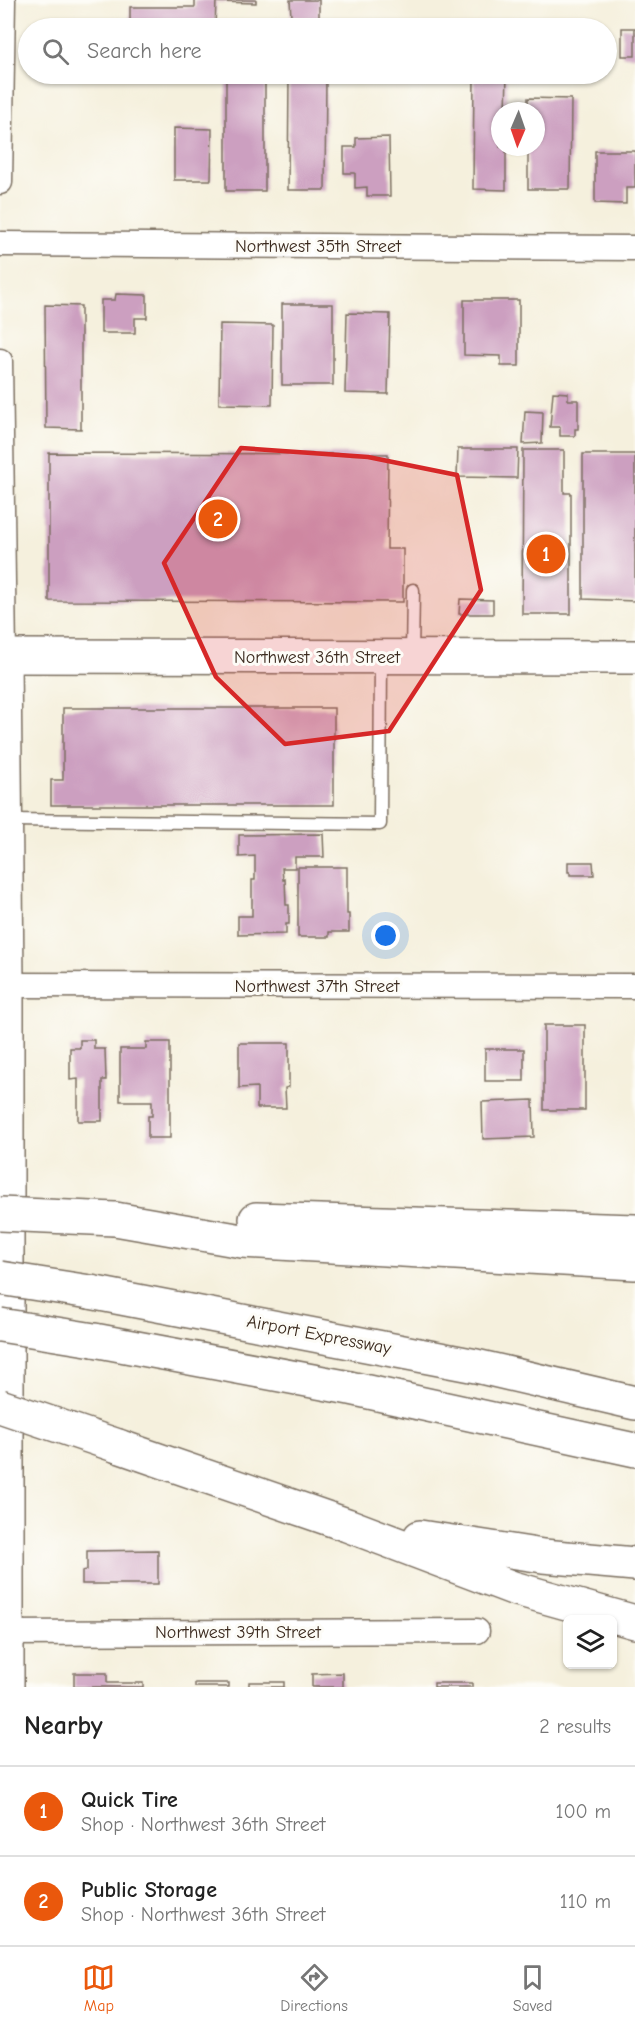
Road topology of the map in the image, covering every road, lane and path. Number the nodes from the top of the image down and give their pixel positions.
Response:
1 (3, 0) edge
2 (0, 165) edge
3 (0, 182) edge
4 (0, 244) edge
5 (635, 248) edge
6 (0, 361) edge
7 (414, 590) dead end
8 (2, 656) edge
9 (396, 657) junction
10 (635, 657) edge
11 (4, 825) edge
12 (3, 985) edge
13 (635, 986) edge
14 (0, 1214) edge
15 (115, 1219) junction
16 (635, 1231) edge
17 (635, 1263) edge
18 (0, 1278) edge
19 (0, 1325) edge
20 (635, 1403) edge
21 (0, 1406) edge
22 (635, 1450) edge
23 (3, 1471) edge
24 (347, 1525) junction
25 (635, 1564) edge
26 (635, 1622) edge
27 (477, 1630) dead end
28 (3, 1633) edge
29 (7, 1687) edge

1 - 2 street
2 - 3 street
4 - 5 street, Northwest 35th Street
6 - 8 street
7 - 9 lane
8 - 9 main road, Northwest 36th Street
8 - 11 main road
9 - 10 main road, Northwest 36th Street
9 - 11 lane
11 - 12 main road
12 - 13 street, Northwest 37th Street
12 - 23 main road
14 - 15 main road, bridge
15 - 16 main road
15 - 17 main road
18 - 20 main road, Airport Expressway, bridge
19 - 22 main road, bridge
21 - 24 main road, bridge
23 - 28 main road
24 - 25 main road
24 - 26 main road
27 - 28 street, Northwest 39th Street
28 - 29 main road

